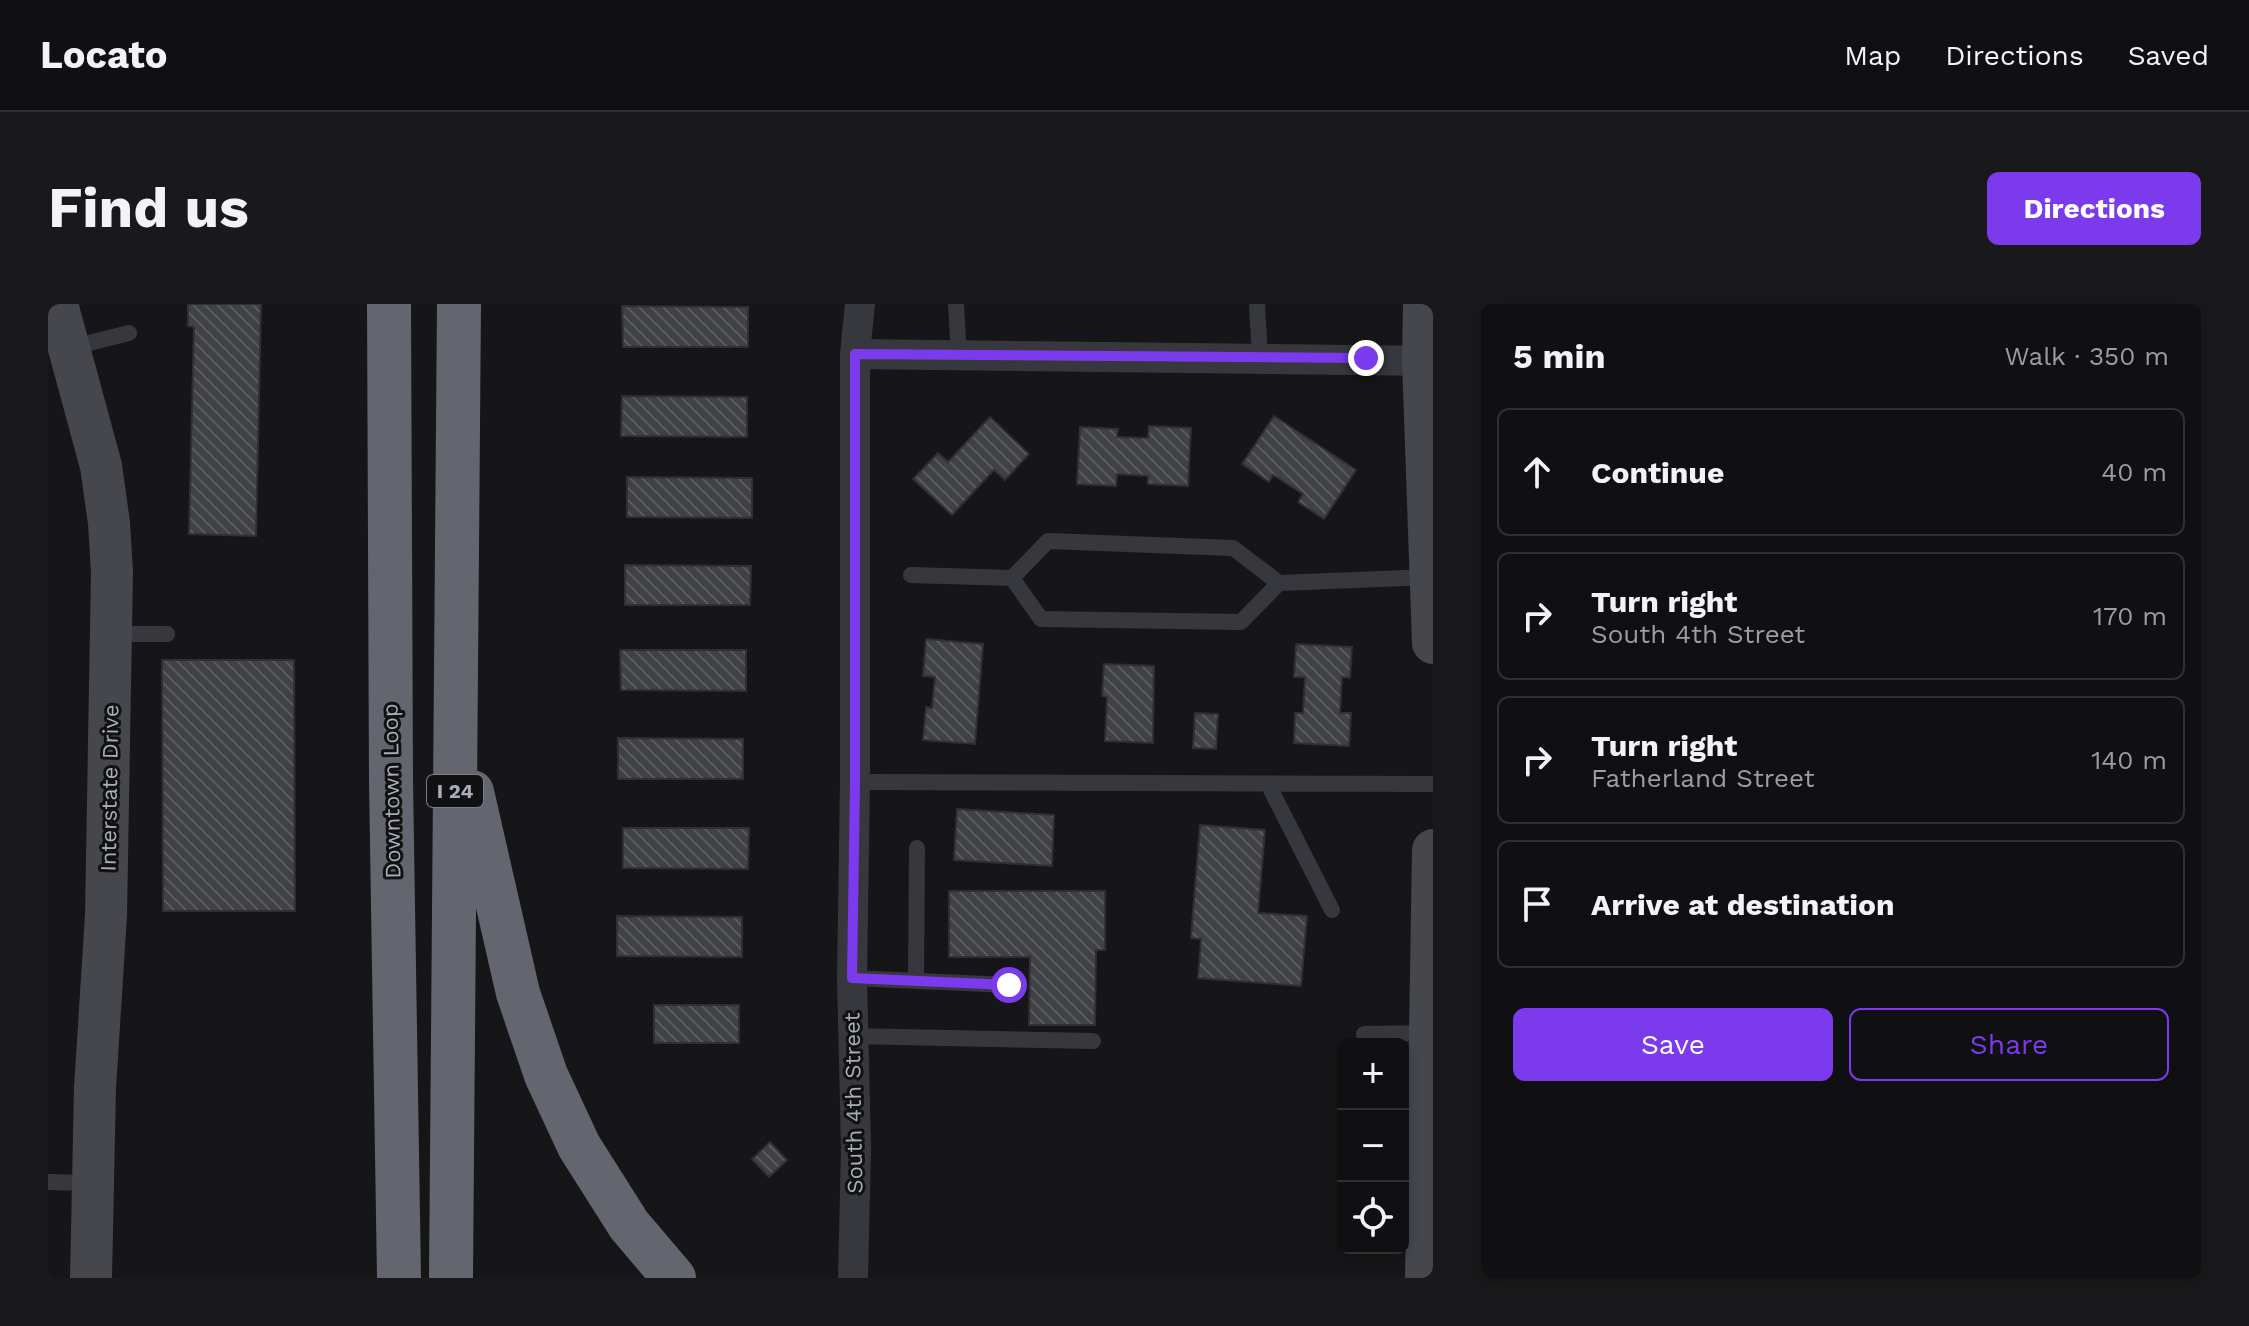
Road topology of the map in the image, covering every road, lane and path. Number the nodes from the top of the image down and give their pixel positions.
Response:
1 (57, 304) edge
2 (366, 304) edge
3 (389, 304) edge
4 (459, 304) edge
5 (860, 304) edge
6 (956, 304) edge
7 (1257, 304) edge
8 (1424, 304) edge
9 (129, 333) dead end
10 (69, 348) junction
11 (855, 354) junction
12 (959, 355) junction
13 (1260, 357) junction
14 (1428, 361) edge
15 (388, 455) junction
16 (911, 575) dead end
17 (1433, 577) edge
18 (1012, 578) junction
19 (1279, 583) junction
20 (112, 634) junction
21 (167, 634) dead end
22 (1433, 643) edge
23 (456, 723) junction
24 (855, 782) junction
25 (1268, 784) junction
26 (1433, 784) edge
27 (917, 848) dead end
28 (1433, 850) edge
29 (1332, 910) dead end
30 (1432, 971) edge
31 (852, 978) junction
32 (916, 981) junction
33 (1009, 985) dead end
34 (1430, 1033) junction
35 (1364, 1034) dead end
36 (853, 1036) junction
37 (1093, 1041) dead end
38 (48, 1182) edge
39 (93, 1183) junction
40 (91, 1278) edge
41 (399, 1278) edge
42 (451, 1278) edge
43 (674, 1278) edge
44 (853, 1278) edge
45 (1426, 1278) edge

1 - 10 main road, Interstate Drive
2 - 15 highway
3 - 15 highway, Downtown Loop
4 - 23 highway, I 24
5 - 11 street, South 4th Street
6 - 12 lane
7 - 13 lane
8 - 14 main road
9 - 10 lane
10 - 20 main road, Interstate Drive
11 - 12 street
11 - 24 street, South 4th Street
12 - 13 street
13 - 14 street
14 - 17 main road
15 - 41 highway, Downtown Loop
16 - 18 lane
17 - 19 lane
17 - 22 main road
18 - 19 lane
18 - 19 lane
20 - 21 lane
20 - 39 main road, Interstate Drive
23 - 42 highway, I 24
23 - 43 highway
24 - 25 lane
24 - 31 street, South 4th Street
25 - 26 lane
25 - 29 lane
27 - 32 lane
28 - 30 main road
30 - 34 main road
31 - 32 lane
31 - 36 street, South 4th Street
32 - 33 lane
34 - 35 lane
34 - 45 main road
36 - 37 lane
36 - 44 street, South 4th Street
38 - 39 lane
39 - 40 main road, Interstate Drive

